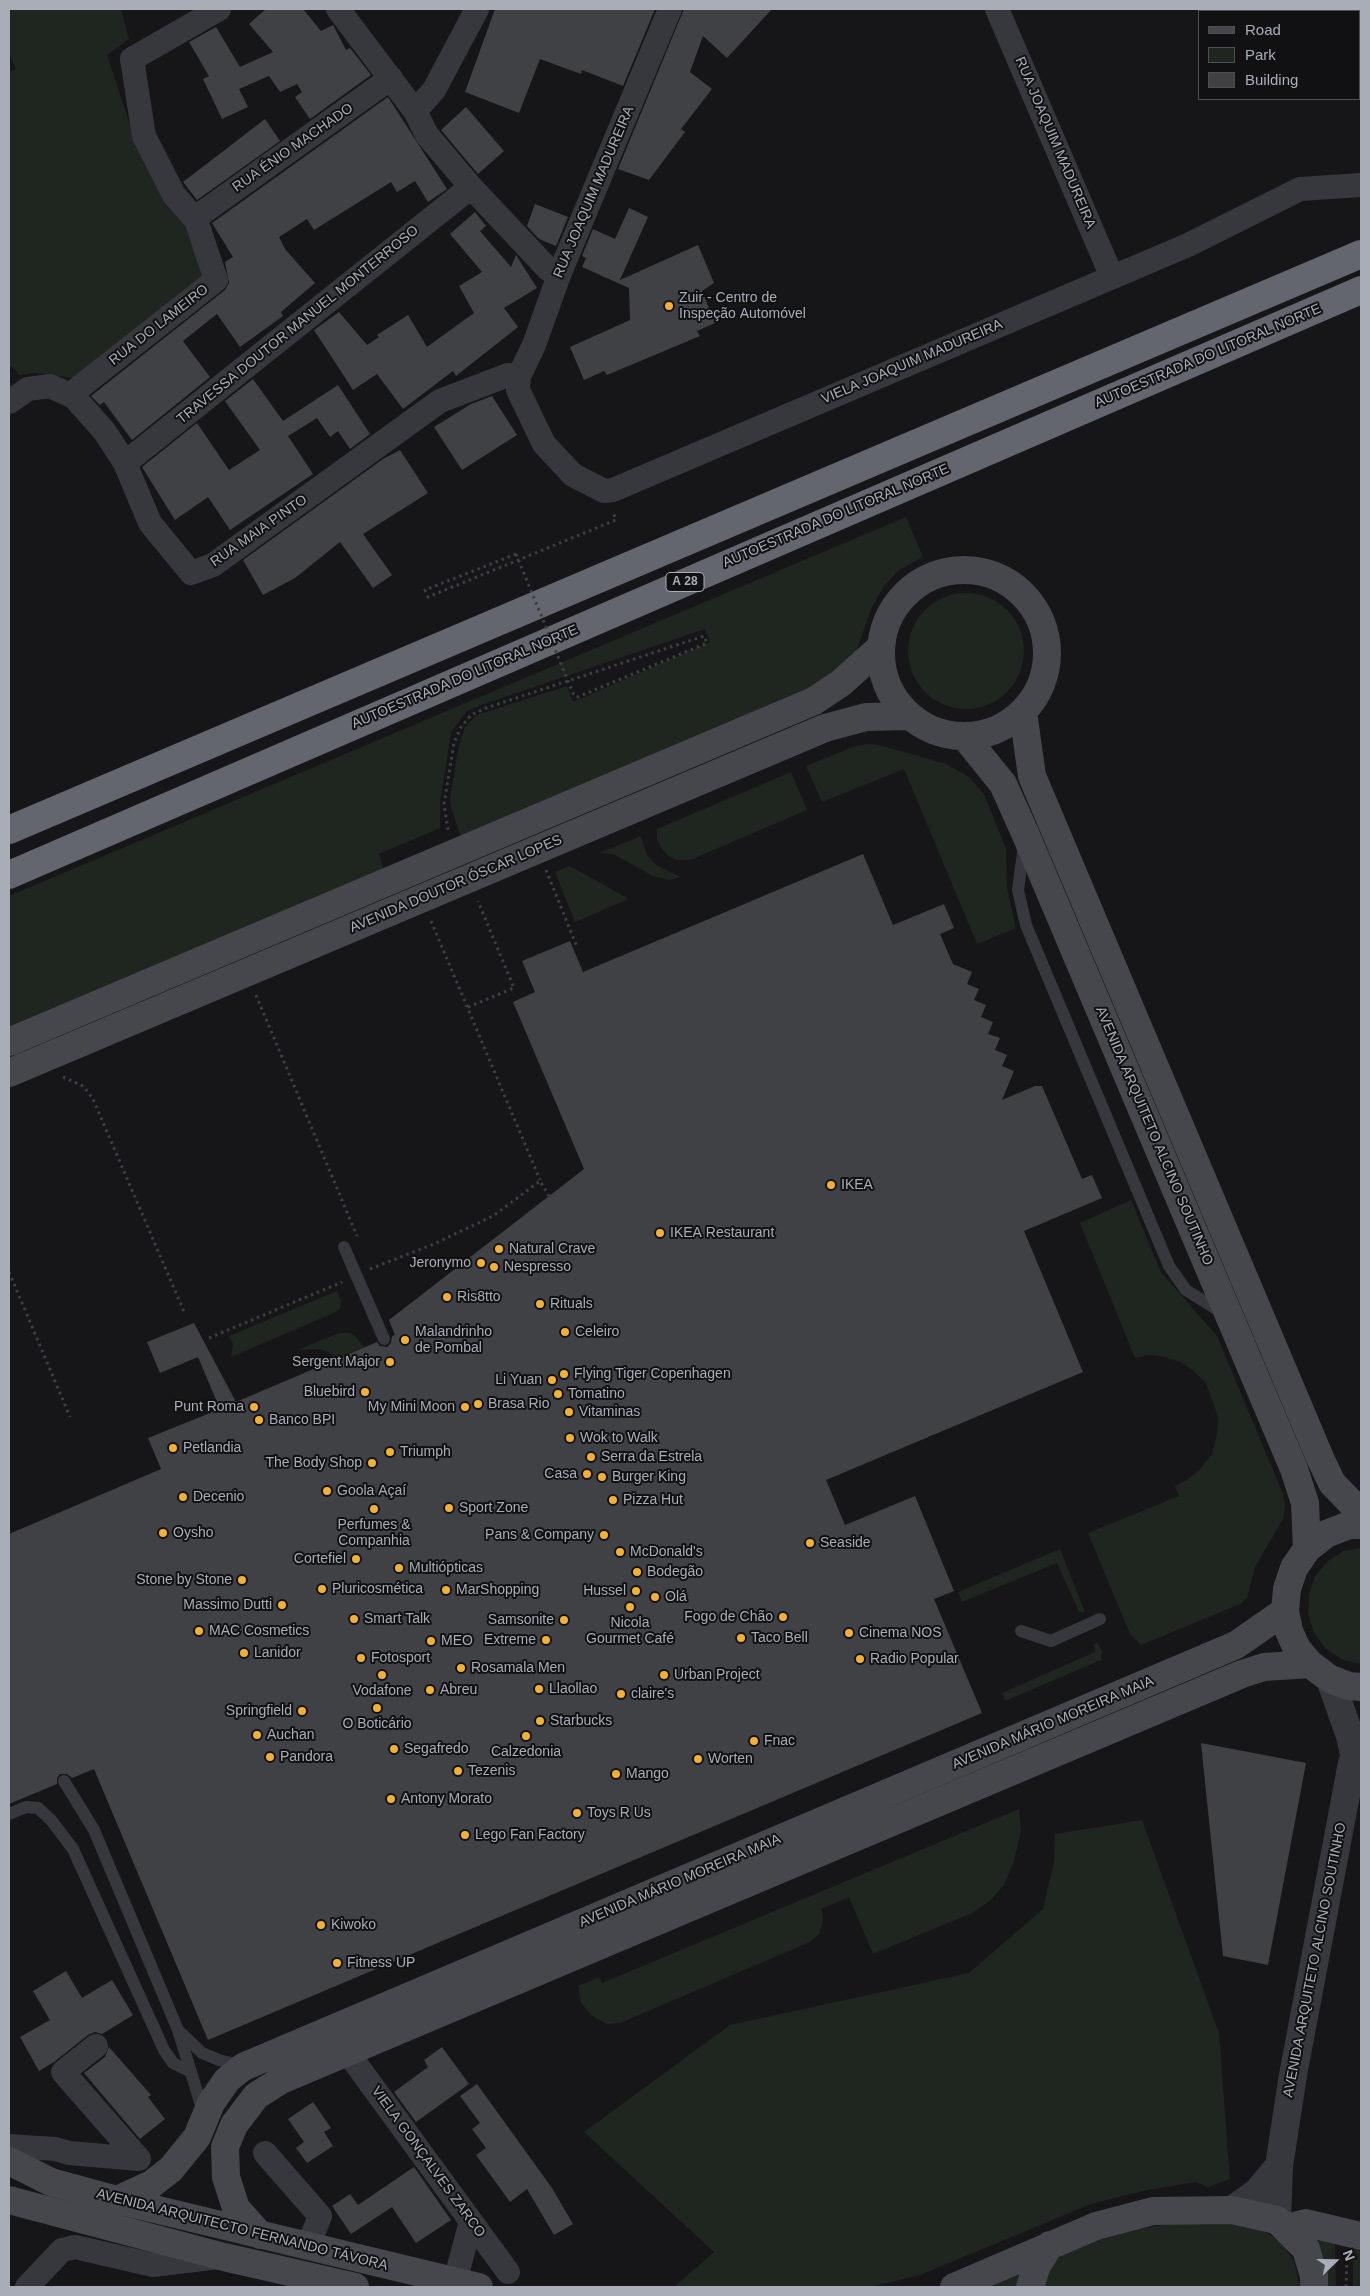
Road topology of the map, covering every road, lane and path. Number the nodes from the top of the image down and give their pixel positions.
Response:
1 (219, 9) edge
2 (338, 9) edge
3 (477, 9) edge
4 (670, 9) edge
5 (997, 9) edge
6 (391, 78) junction
7 (416, 111) junction
8 (1361, 185) edge
9 (471, 187) junction
10 (196, 220) junction
11 (1361, 254) edge
12 (559, 275) junction
13 (1112, 277) junction
14 (1361, 290) edge
15 (519, 376) junction
16 (74, 397) junction
17 (9, 402) edge
18 (125, 463) junction
19 (604, 491) junction
20 (881, 647) junction
21 (1023, 712) junction
22 (909, 716) junction
23 (966, 737) junction
24 (9, 830) edge
25 (1025, 833) junction
26 (451, 837) dead end
27 (545, 867) dead end
28 (9, 875) edge
29 (476, 896) dead end
30 (429, 916) dead end
31 (577, 947) dead end
32 (256, 995) dead end
33 (468, 1007) junction
34 (9, 1042) edge
35 (9, 1073) edge
36 (63, 1077) dead end
37 (540, 1180) junction
38 (550, 1196) dead end
39 (359, 1240) dead end
40 (344, 1247) dead end
41 (369, 1261) dead end
42 (373, 1268) junction
43 (9, 1272) edge
44 (356, 1275) junction
45 (185, 1314) dead end
46 (1231, 1319) junction
47 (209, 1338) dead end
48 (384, 1339) dead end
49 (70, 1417) dead end
50 (1361, 1513) edge
51 (1361, 1525) edge
52 (1307, 1550) junction
53 (1285, 1611) junction
54 (1100, 1619) dead end
55 (1021, 1631) dead end
56 (1320, 1672) junction
57 (1361, 1687) edge
58 (1358, 1747) edge
59 (64, 1781) dead end
60 (9, 1814) edge
61 (178, 2030) junction
62 (96, 2046) dead end
63 (348, 2053) junction
64 (243, 2067) junction
65 (191, 2072) junction
66 (205, 2118) junction
67 (9, 2146) edge
68 (265, 2153) dead end
69 (69, 2154) junction
70 (9, 2161) edge
71 (1278, 2166) junction
72 (51, 2182) junction
73 (9, 2200) edge
74 (117, 2200) junction
75 (1232, 2210) junction
76 (471, 2222) junction
77 (1282, 2224) junction
78 (260, 2235) junction
79 (1050, 2245) junction
80 (1354, 2245) edge
81 (308, 2246) junction
82 (224, 2256) junction
83 (508, 2272) dead end
84 (467, 2284) edge
85 (27, 2287) edge
86 (355, 2287) edge
87 (954, 2287) edge
88 (1030, 2287) edge
89 (1314, 2287) edge
90 (1346, 2287) edge

1 - 10 street, RUA DO LAMEIRO
2 - 6 street
3 - 7 street
4 - 12 street, RUA JOAQUIM MADUREIRA
5 - 13 street, RUA JOAQUIM MADUREIRA
6 - 7 street
6 - 10 street, RUA ÉNIO MACHADO
7 - 9 street
8 - 13 street, VIELA JOAQUIM MADUREIRA
9 - 12 street
9 - 18 street, TRAVESSA DOUTOR MANUEL MONTERROSO
10 - 16 street, RUA DO LAMEIRO
11 - 24 highway, A 28
12 - 15 street, RUA JOAQUIM MADUREIRA
13 - 19 street, VIELA JOAQUIM MADUREIRA
14 - 28 highway, AUTOESTRADA DO LITORAL NORTE / A 28
15 - 18 street, RUA MAIA PINTO
15 - 19 street
16 - 17 street, RUA MAIA PINTO
16 - 18 street, RUA MAIA PINTO
19 - 26 path, bridge
20 - 21 main road
20 - 22 main road
20 - 34 main road, AVENIDA DOUTOR ÓSCAR LOPES
21 - 23 main road
21 - 50 main road, AVENIDA ARQUITETO ALCINO SOUTINHO
22 - 23 main road
22 - 35 main road, AVENIDA DOUTOR ÓSCAR LOPES
23 - 25 main road, AVENIDA ARQUITETO ALCINO SOUTINHO
25 - 46 main road, AVENIDA ARQUITETO ALCINO SOUTINHO
25 - 46 lane
27 - 31 path
29 - 33 path
30 - 33 path
32 - 39 path
33 - 37 path
36 - 45 path
37 - 38 path
37 - 42 path
40 - 44 lane
41 - 42 path
42 - 44 path
43 - 49 path
44 - 47 path
44 - 48 lane
46 - 52 main road, AVENIDA ARQUITETO ALCINO SOUTINHO
51 - 52 main road
52 - 53 main road
53 - 56 main road
53 - 64 main road, AVENIDA MÁRIO MOREIRA MAIA
54 - 55 lane
56 - 57 main road
56 - 58 street, AVENIDA ARQUITETO ALCINO SOUTINHO
56 - 63 main road, AVENIDA MÁRIO MOREIRA MAIA
58 - 71 street, AVENIDA ARQUITETO ALCINO SOUTINHO
59 - 61 lane
60 - 65 lane
61 - 64 lane
61 - 65 lane
62 - 69 street
63 - 76 street, VIELA GONÇALVES ZARCO
63 - 78 main road, AVENIDA MÁRIO MOREIRA MAIA
64 - 66 main road, AVENIDA MÁRIO MOREIRA MAIA
65 - 66 lane
66 - 74 main road, AVENIDA MÁRIO MOREIRA MAIA
67 - 69 street
68 - 81 street
69 - 72 street
70 - 72 main road, AVENIDA ARQUITECTO FERNANDO TÁVORA
71 - 75 street, AVENIDA ARQUITETO ALCINO SOUTINHO
71 - 77 street, AVENIDA ARQUITETO ALCINO SOUTINHO
72 - 74 main road, AVENIDA ARQUITECTO FERNANDO TÁVORA
73 - 82 main road, AVENIDA ARQUITECTO FERNANDO TÁVORA
74 - 78 main road, AVENIDA ARQUITECTO FERNANDO TÁVORA
75 - 77 main road
75 - 79 main road
76 - 83 street, VIELA GONÇALVES ZARCO
76 - 84 street
77 - 80 main road
77 - 89 main road
78 - 81 main road, AVENIDA ARQUITECTO FERNANDO TÁVORA
79 - 87 main road
79 - 88 main road
80 - 90 path
81 - 84 main road, AVENIDA ARQUITECTO FERNANDO TÁVORA
82 - 85 street
82 - 86 main road, AVENIDA ARQUITECTO FERNANDO TÁVORA

